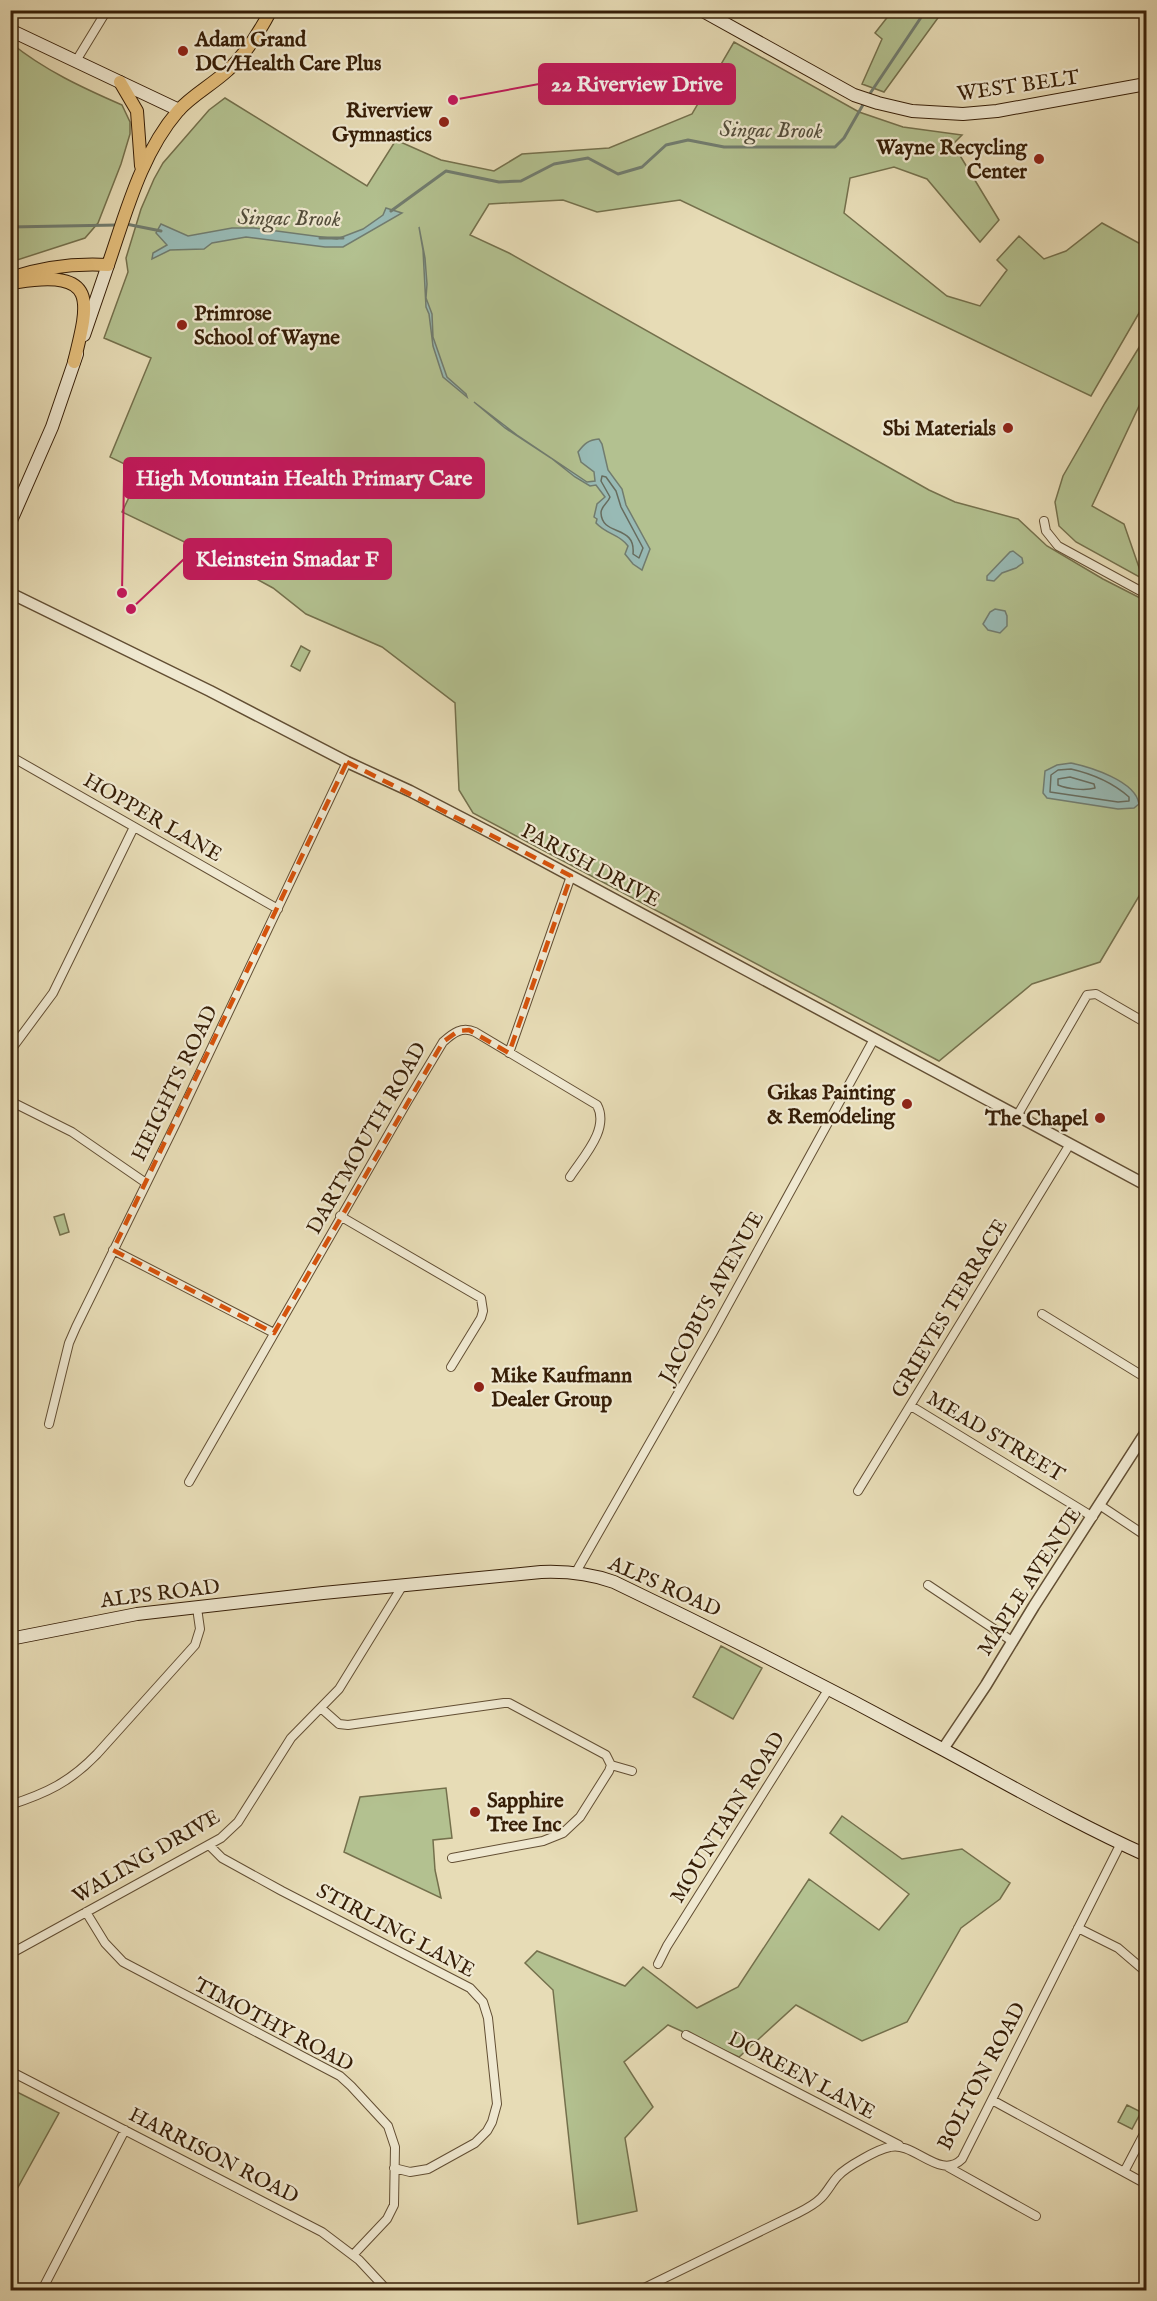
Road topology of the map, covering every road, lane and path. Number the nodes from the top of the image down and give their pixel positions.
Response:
1 (107, 10) edge
2 (271, 10) edge
3 (702, 10) edge
4 (10, 30) edge
5 (75, 62) junction
6 (120, 82) junction
7 (1146, 84) edge
8 (179, 111) junction
9 (141, 172) junction
10 (108, 266) junction
11 (10, 278) edge
12 (10, 283) edge
13 (74, 362) junction
14 (1044, 521) dead end
15 (10, 523) edge
16 (10, 593) edge
17 (1146, 594) edge
18 (10, 756) edge
19 (347, 762) junction
20 (134, 827) junction
21 (571, 876) junction
22 (278, 909) junction
23 (1146, 1023) edge
24 (874, 1039) junction
25 (10, 1051) edge
26 (509, 1053) junction
27 (10, 1101) edge
28 (1017, 1116) junction
29 (1070, 1144) junction
30 (570, 1177) dead end
31 (146, 1183) junction
32 (1146, 1185) edge
33 (340, 1216) junction
34 (113, 1250) junction
35 (1042, 1314) dead end
36 (274, 1333) junction
37 (451, 1367) dead end
38 (1146, 1378) edge
39 (911, 1406) junction
40 (49, 1424) dead end
41 (1146, 1432) edge
42 (189, 1482) dead end
43 (858, 1491) dead end
44 (1101, 1506) junction
45 (1093, 1517) junction
46 (1146, 1536) edge
47 (576, 1572) junction
48 (403, 1585) junction
49 (928, 1585) dead end
50 (198, 1608) junction
51 (10, 1639) edge
52 (1012, 1641) junction
53 (828, 1690) junction
54 (321, 1708) junction
55 (943, 1749) junction
56 (610, 1765) junction
57 (632, 1771) dead end
58 (10, 1804) edge
59 (1121, 1844) junction
60 (209, 1845) junction
61 (1146, 1855) edge
62 (452, 1857) dead end
63 (86, 1912) junction
64 (1078, 1928) junction
65 (10, 1953) edge
66 (658, 1964) dead end
67 (1146, 1972) edge
68 (686, 2035) dead end
69 (10, 2071) edge
70 (992, 2100) junction
71 (125, 2130) junction
72 (1146, 2130) edge
73 (902, 2147) junction
74 (948, 2166) junction
75 (394, 2168) junction
76 (1124, 2172) junction
77 (1146, 2184) edge
78 (1036, 2216) dead end
79 (353, 2255) junction
80 (42, 2290) edge
81 (387, 2290) edge
82 (640, 2290) edge

1 - 5 street
2 - 8 main road
3 - 7 main road, WEST BELT
4 - 5 main road
5 - 6 main road
6 - 8 main road
6 - 9 main road
8 - 9 main road
9 - 10 main road
10 - 11 main road
10 - 13 main road
12 - 13 main road
13 - 15 main road
14 - 17 street
16 - 19 street, PARISH DRIVE
18 - 20 street, HOPPER LANE
19 - 21 street, PARISH DRIVE
19 - 22 street, HEIGHTS ROAD
20 - 22 street, HOPPER LANE
20 - 25 street
21 - 24 street, PARISH DRIVE
21 - 26 street
22 - 31 street, HEIGHTS ROAD
23 - 28 street
24 - 28 street, PARISH DRIVE
24 - 47 street, JACOBUS AVENUE
26 - 30 street, DARTMOUTH ROAD
26 - 33 street, DARTMOUTH ROAD
27 - 31 street
28 - 29 street, PARISH DRIVE
29 - 32 street, PARISH DRIVE
29 - 39 street, GRIEVES TERRACE
31 - 34 street, HEIGHTS ROAD
33 - 36 street, DARTMOUTH ROAD
33 - 37 street
34 - 36 street
34 - 40 street, HEIGHTS ROAD
35 - 38 street
36 - 42 street, DARTMOUTH ROAD
39 - 43 street, GRIEVES TERRACE
39 - 45 street, MEAD STREET
41 - 44 street, MAPLE AVENUE
44 - 45 street, MAPLE AVENUE
44 - 46 street
45 - 52 street, MAPLE AVENUE
47 - 48 main road, ALPS ROAD
47 - 53 main road, ALPS ROAD
48 - 50 main road, ALPS ROAD
48 - 54 street, WALING DRIVE
49 - 52 street
50 - 51 main road, ALPS ROAD
50 - 58 street
52 - 55 street, MAPLE AVENUE
53 - 55 main road, ALPS ROAD
53 - 66 street, MOUNTAIN ROAD
54 - 56 street
54 - 60 street, WALING DRIVE
55 - 59 main road, ALPS ROAD
56 - 57 street
56 - 62 street
59 - 61 main road, ALPS ROAD
59 - 64 street, BOLTON ROAD
60 - 63 street, WALING DRIVE
60 - 75 street, STIRLING LANE
63 - 65 street, WALING DRIVE
63 - 75 street, TIMOTHY ROAD
64 - 67 street
64 - 70 street, BOLTON ROAD
68 - 73 street, DOREEN LANE
69 - 71 street, HARRISON ROAD
70 - 74 street, BOLTON ROAD
70 - 76 street
71 - 79 street, HARRISON ROAD
71 - 80 street
72 - 76 street
73 - 74 street, BOLTON ROAD
73 - 82 street, BOLTON ROAD
74 - 78 street
75 - 79 street, TIMOTHY ROAD
76 - 77 street
79 - 81 street, HARRISON ROAD

